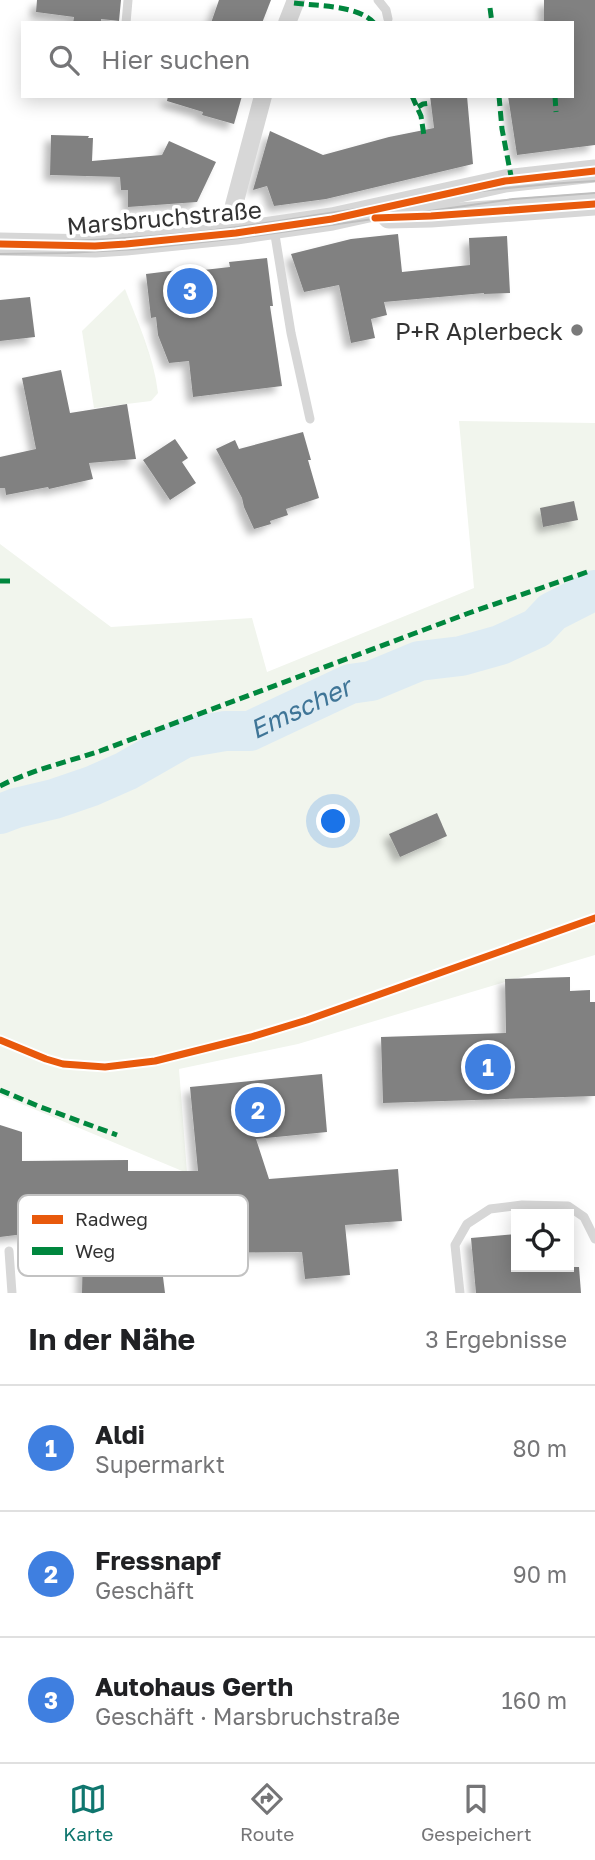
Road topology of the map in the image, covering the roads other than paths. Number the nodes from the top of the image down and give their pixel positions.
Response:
1 (128, 0) edge
2 (296, 0) edge
3 (378, 0) edge
4 (388, 19) dead end
5 (126, 21) edge
6 (288, 21) edge
7 (261, 98) edge
8 (595, 171) edge
9 (595, 204) edge
10 (331, 219) junction
11 (274, 227) junction
12 (236, 233) junction
13 (0, 244) edge
14 (310, 419) dead end
15 (595, 1239) edge
16 (9, 1251) dead end
17 (12, 1293) edge
18 (460, 1293) edge

1 - 5 lane
2 - 6 street
3 - 4 lane
7 - 12 street
8 - 10 street, Marsbruchstraße
9 - 10 street, Marsbruchstraße
10 - 11 street, Marsbruchstraße
11 - 12 street, Marsbruchstraße
11 - 14 lane
12 - 13 street, Marsbruchstraße
15 - 18 lane
16 - 17 lane

